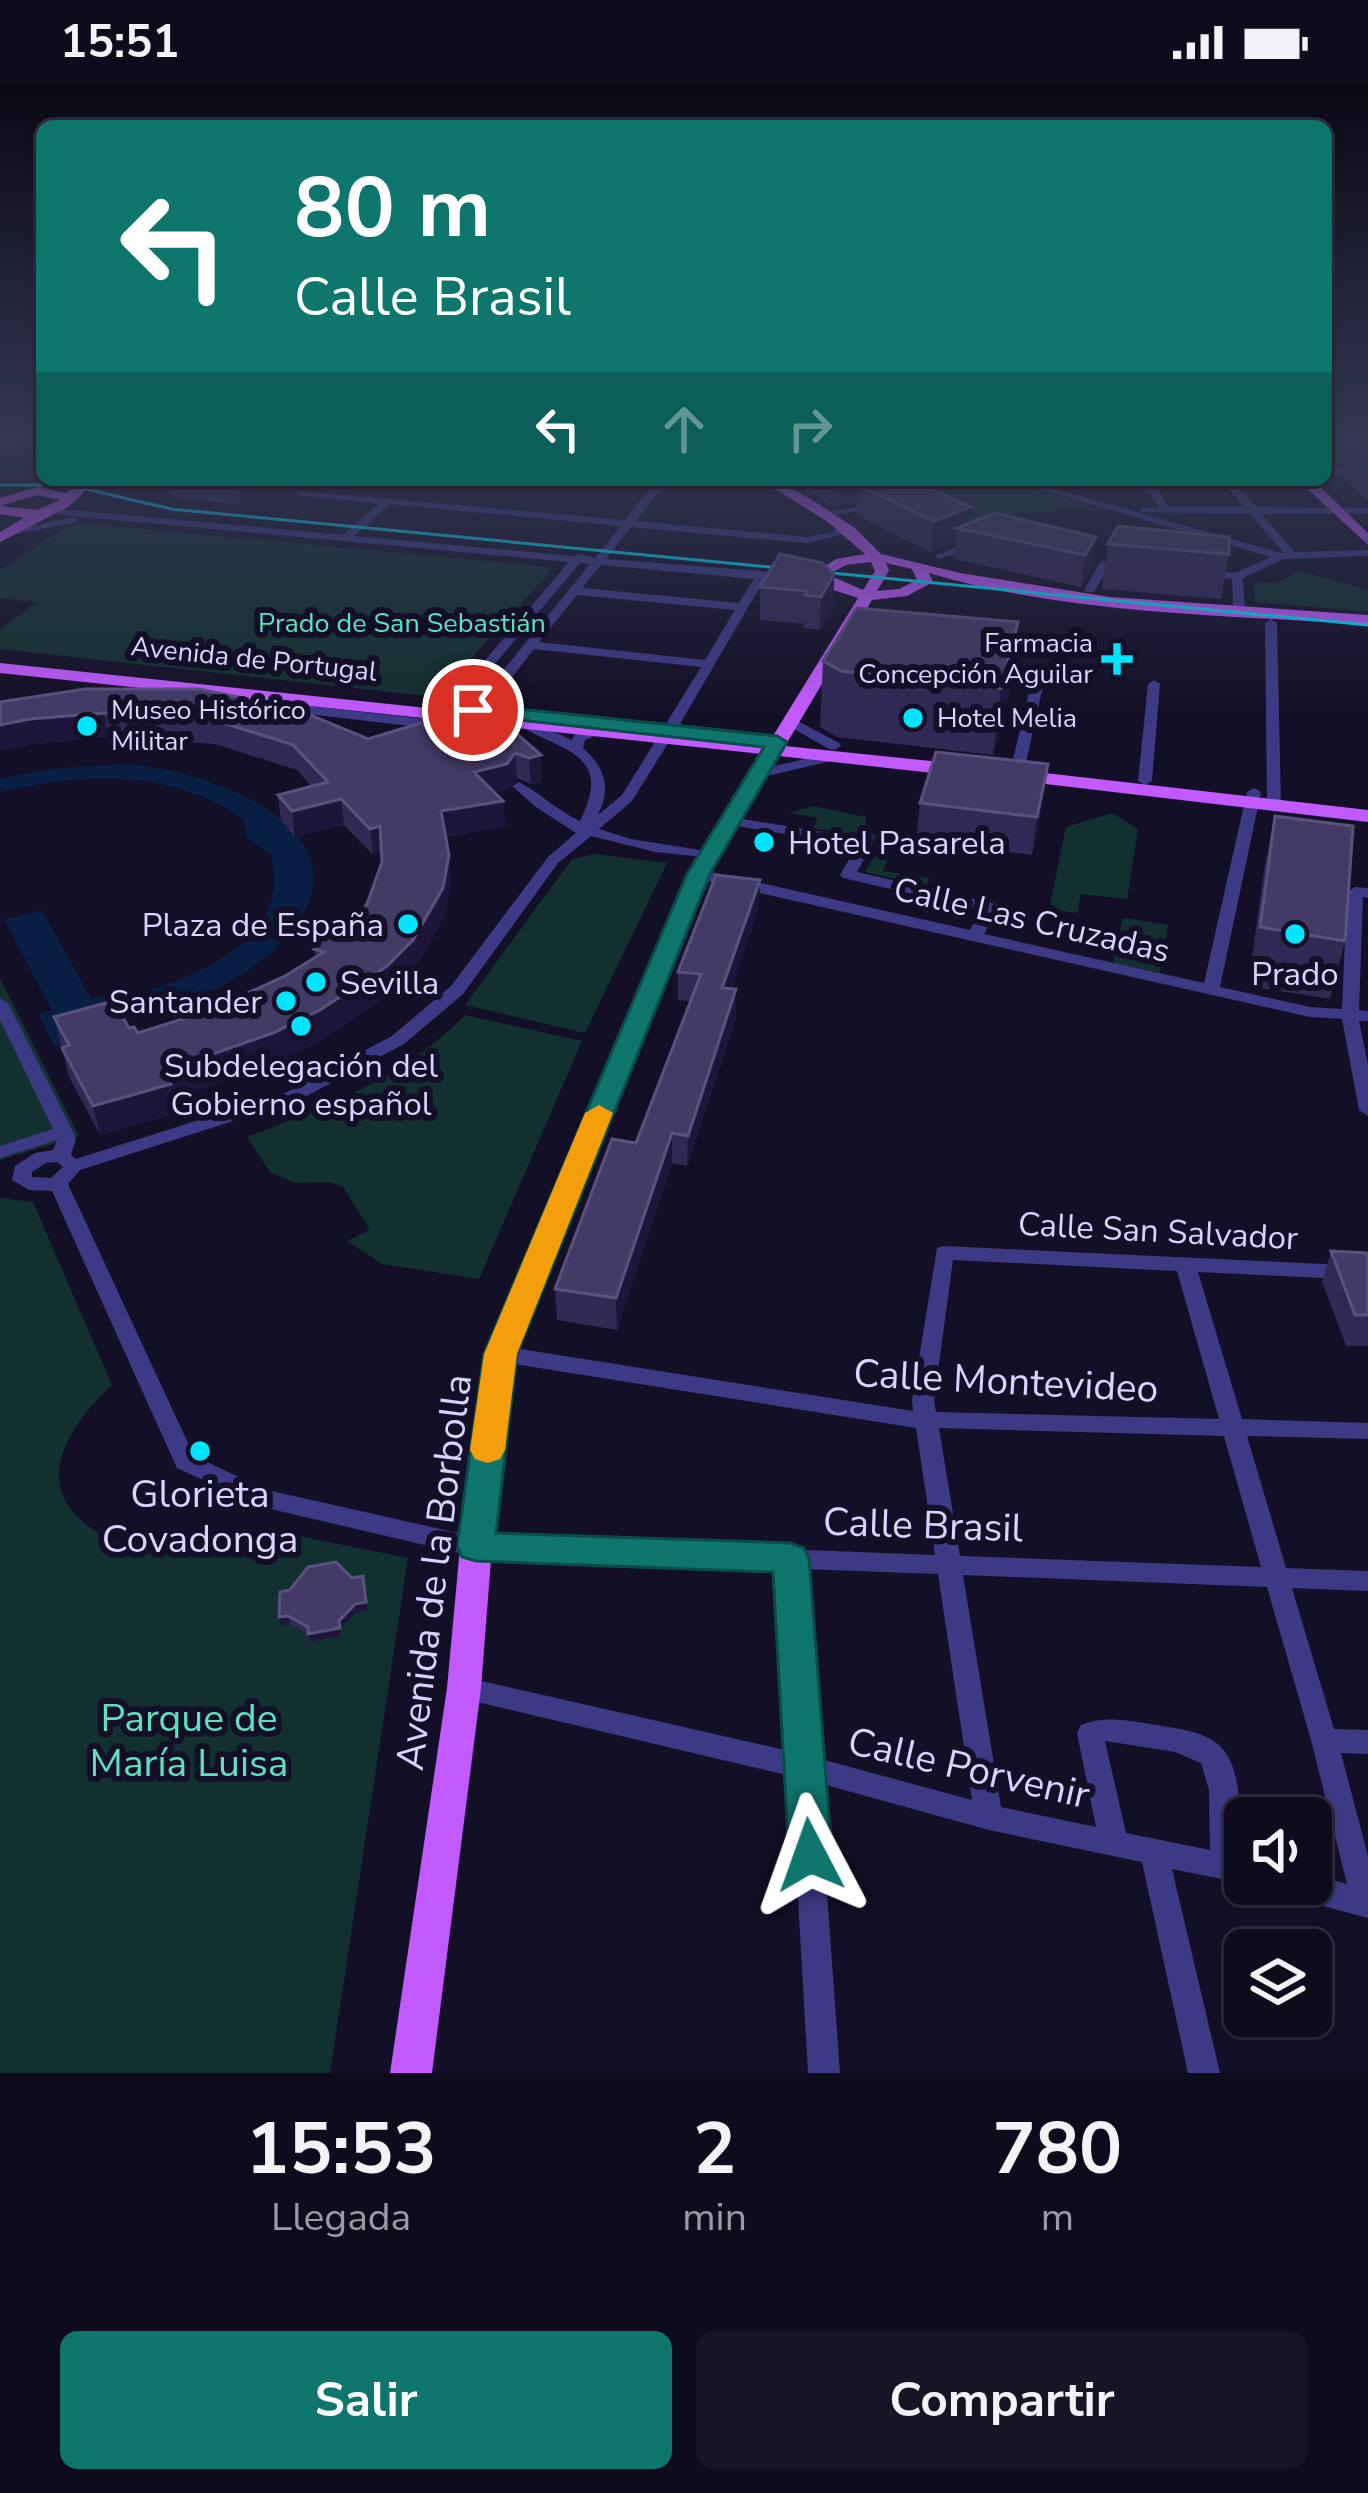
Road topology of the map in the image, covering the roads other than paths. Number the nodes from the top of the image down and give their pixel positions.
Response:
1 (839, 526) edge
2 (45, 527) edge
3 (251, 527) edge
4 (358, 527) edge
5 (628, 527) edge
6 (660, 527) edge
7 (840, 527) edge
8 (960, 527) edge
9 (1182, 527) edge
10 (1264, 527) edge
11 (1341, 527) edge
12 (6, 536) edge
13 (347, 536) junction
14 (860, 539) junction
15 (1367, 551) edge
16 (603, 555) junction
17 (1286, 555) junction
18 (939, 556) dead end
19 (579, 557) junction
20 (878, 558) junction
21 (848, 560) junction
22 (1084, 560) edge
23 (1105, 563) junction
24 (1125, 566) edge
25 (919, 568) junction
26 (1186, 572) edge
27 (756, 574) junction
28 (1237, 576) junction
29 (831, 579) junction
30 (1090, 590) dead end
31 (573, 591) junction
32 (909, 591) junction
33 (866, 601) junction
34 (742, 607) junction
35 (1239, 609) junction
36 (1368, 620) edge
37 (1271, 623) junction
38 (1368, 631) edge
39 (528, 645) junction
40 (0, 664) edge
41 (709, 664) junction
42 (978, 672) edge
43 (1154, 684) dead end
44 (225, 692) junction
45 (121, 697) edge
46 (186, 698) junction
47 (457, 718) junction
48 (792, 722) junction
49 (525, 725) junction
50 (582, 726) junction
51 (670, 736) junction
52 (734, 738) junction
53 (774, 747) junction
54 (576, 750) junction
55 (832, 752) junction
56 (494, 763) edge
57 (999, 770) junction
58 (759, 774) junction
59 (1145, 781) junction
60 (519, 786) dead end
61 (1263, 799) junction
62 (1368, 804) edge
63 (1368, 816) edge
64 (731, 821) junction
65 (582, 832) junction
66 (703, 864) junction
67 (1368, 893) edge
68 (974, 937) junction
69 (1211, 990) junction
70 (0, 1003) edge
71 (1359, 1016) edge
72 (1368, 1110) edge
73 (64, 1132) junction
74 (3, 1144) edge
75 (26, 1165) junction
76 (64, 1168) junction
77 (1185, 1264) junction
78 (1368, 1273) edge
79 (501, 1354) junction
80 (926, 1418) junction
81 (1231, 1426) junction
82 (1368, 1431) edge
83 (476, 1546) junction
84 (790, 1558) junction
85 (949, 1563) junction
86 (1276, 1577) junction
87 (1368, 1581) edge
88 (464, 1688) junction
89 (1324, 1740) junction
90 (1368, 1742) edge
91 (805, 1767) junction
92 (1227, 1797) edge
93 (989, 1816) junction
94 (1113, 1840) junction
95 (1153, 1850) junction
96 (1224, 1866) edge
97 (1332, 1895) edge
98 (1367, 1904) edge
99 (411, 2073) edge
100 (824, 2073) edge
101 (1204, 2073) edge

1 - 6 street
2 - 12 street
3 - 13 street
4 - 13 street
5 - 16 street
7 - 14 main road
8 - 18 street
9 - 17 street
10 - 17 street
11 - 15 main road
13 - 19 street
14 - 20 main road
14 - 21 main road
15 - 17 street
16 - 19 street
16 - 27 street
16 - 31 street
17 - 28 street
19 - 47 street
20 - 21 main road
20 - 25 main road
20 - 33 main road, Avenida de la Borbolla
21 - 29 main road
22 - 23 street
23 - 24 street
23 - 30 street
25 - 32 main road
25 - 35 main road
26 - 28 street
27 - 29 street
27 - 34 street
28 - 35 street
29 - 33 main road
31 - 34 street
31 - 39 street
32 - 33 main road
32 - 37 main road
33 - 48 main road, Avenida de la Borbolla
34 - 41 street
35 - 36 main road
37 - 38 main road
37 - 61 street
39 - 41 street
39 - 47 street
40 - 44 main road, Avenida de Portugal
40 - 47 main road, Avenida de Portugal
41 - 51 street
42 - 57 street
43 - 59 street
44 - 46 street
44 - 47 main road, Avenida de Portugal
45 - 46 street
46 - 47 street
47 - 49 main road, Avenida de Portugal
47 - 50 main road, Avenida de Portugal
47 - 56 street
48 - 53 main road, Avenida de la Borbolla
48 - 55 street
49 - 50 main road, Avenida de Portugal
49 - 54 street
50 - 51 main road, Avenida de Portugal
50 - 52 street, Avenida de Portugal
50 - 54 street
51 - 52 main road, Avenida de Portugal
51 - 53 main road, Avenida de Portugal
51 - 65 street
52 - 53 main road, Avenida de Portugal
53 - 55 main road
53 - 58 main road, Avenida de la Borbolla
54 - 65 street
55 - 57 main road
55 - 58 street
57 - 59 main road
57 - 61 main road
58 - 64 main road, Avenida de la Borbolla
59 - 61 main road
60 - 65 street
61 - 62 main road
61 - 63 main road
61 - 69 street
64 - 66 main road, Avenida de la Borbolla
64 - 68 street
65 - 66 street, Calle Las Cruzadas
65 - 76 street
66 - 68 street, Calle Las Cruzadas
66 - 79 main road, Avenida de la Borbolla
67 - 71 street
68 - 69 street, Calle Las Cruzadas
69 - 71 street, Calle Las Cruzadas
70 - 73 street
71 - 72 street
73 - 74 street
73 - 76 street
74 - 75 street
75 - 76 street
75 - 76 street
76 - 83 street, Calle Brasil
77 - 78 street, Calle San Salvador
77 - 80 street, Calle San Salvador
77 - 81 street
79 - 80 street, Calle Montevideo
79 - 83 main road, Avenida de la Borbolla
80 - 81 street, Calle Montevideo
80 - 85 street
81 - 82 street, Calle Montevideo
81 - 86 street
83 - 84 street, Calle Brasil
83 - 88 main road, Avenida de la Borbolla
84 - 85 street, Calle Brasil
84 - 91 street
85 - 86 street, Calle Brasil
85 - 93 street
86 - 87 street, Calle Brasil
86 - 89 street
88 - 91 street, Calle Porvenir
88 - 99 main road, Avenida de la Borbolla
89 - 90 street
89 - 98 street
91 - 93 street, Calle Porvenir
91 - 100 street
92 - 94 street
93 - 94 street, Calle Porvenir
94 - 95 street, Calle Porvenir
95 - 96 street, Calle Porvenir
95 - 101 street
97 - 98 street

